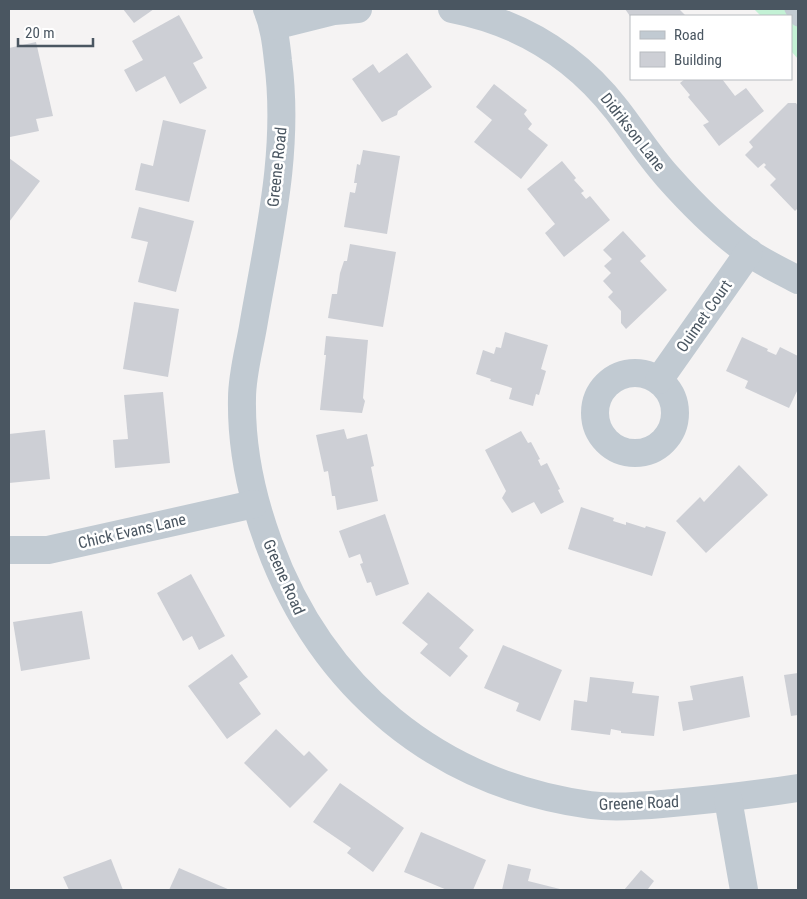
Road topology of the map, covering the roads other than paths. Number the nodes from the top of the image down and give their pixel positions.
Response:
1 (358, 9) edge
2 (452, 9) edge
3 (792, 9) edge
4 (270, 17) edge
5 (798, 19) edge
6 (749, 252) junction
7 (798, 280) edge
8 (658, 380) dead end
9 (254, 504) junction
10 (9, 550) edge
11 (798, 788) edge
12 (728, 799) junction
13 (744, 890) edge

1 - 4 street
2 - 6 street, Didrikson Lane
3 - 5 lane
4 - 9 street, Greene Road
6 - 7 street, Didrikson Lane
6 - 8 street, Ouimet Court
9 - 10 street, Chick Evans Lane
9 - 12 street, Greene Road
11 - 12 street, Greene Road
12 - 13 street

